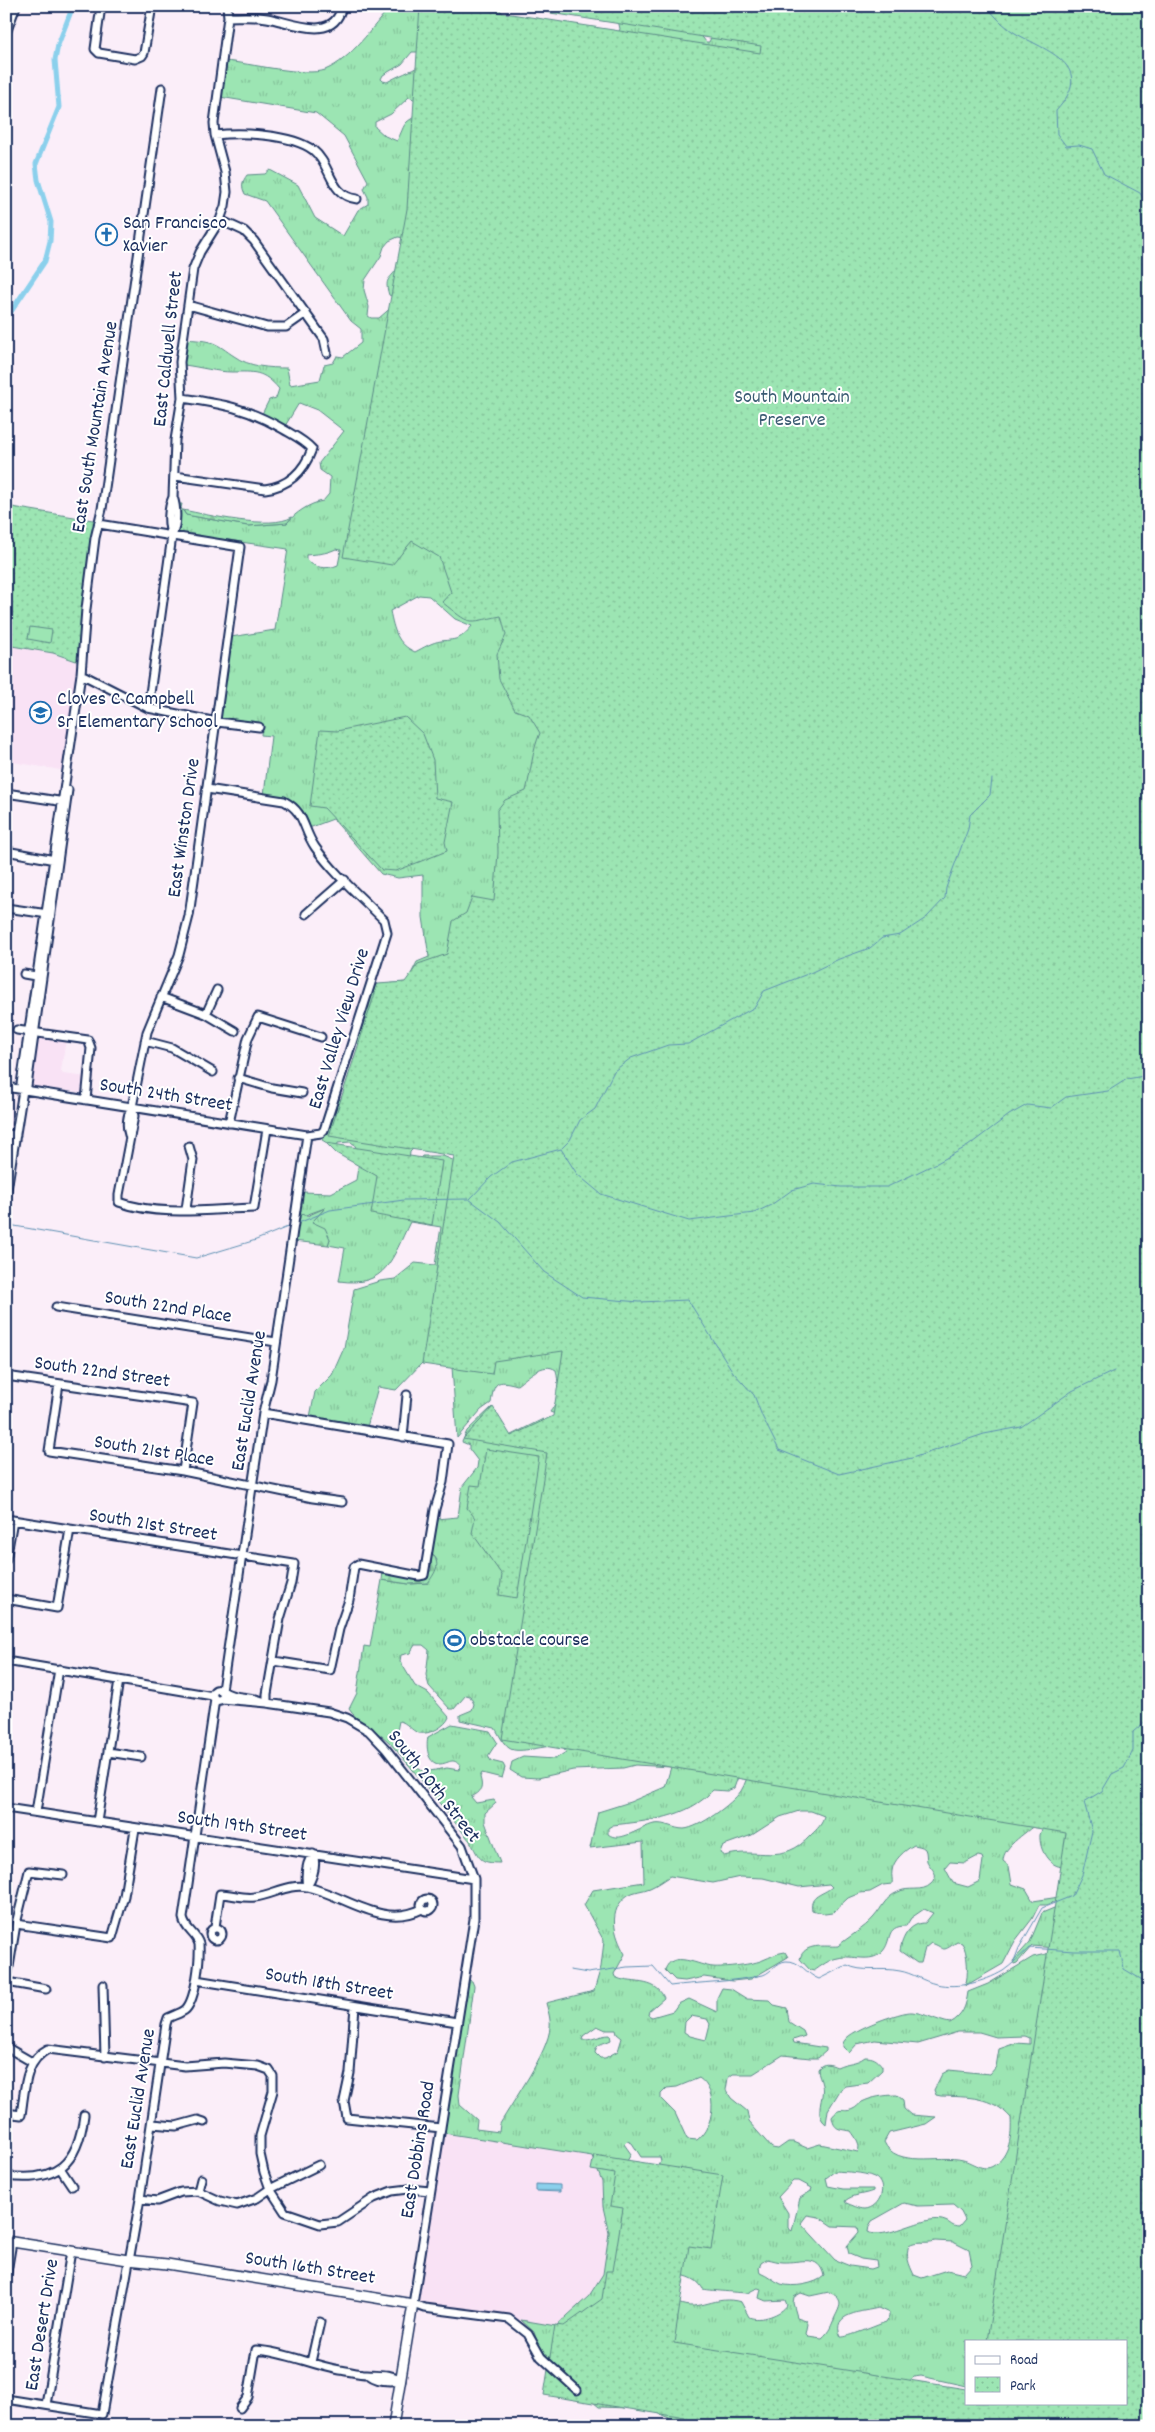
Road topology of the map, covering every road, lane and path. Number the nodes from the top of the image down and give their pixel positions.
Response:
1 (16, 6) edge
2 (100, 6) edge
3 (152, 6) edge
4 (227, 6) edge
5 (342, 6) edge
6 (228, 17) junction
7 (6, 34) edge
8 (162, 88) dead end
9 (215, 135) junction
10 (357, 199) dead end
11 (220, 220) junction
12 (188, 305) junction
13 (306, 313) junction
14 (327, 353) dead end
15 (182, 398) junction
16 (175, 476) junction
17 (99, 524) junction
18 (172, 536) junction
19 (81, 674) junction
20 (148, 708) junction
21 (217, 722) junction
22 (259, 727) dead end
23 (207, 790) junction
24 (6, 793) edge
25 (63, 802) junction
26 (6, 851) edge
27 (55, 860) junction
28 (345, 880) junction
29 (6, 908) edge
30 (48, 914) junction
31 (306, 914) dead end
32 (24, 974) dead end
33 (39, 976) junction
34 (217, 990) dead end
35 (161, 997) junction
36 (206, 1014) junction
37 (17, 1030) dead end
38 (235, 1031) dead end
39 (32, 1032) junction
40 (321, 1037) dead end
41 (145, 1041) junction
42 (213, 1072) dead end
43 (238, 1078) junction
44 (6, 1087) edge
45 (23, 1090) junction
46 (302, 1092) dead end
47 (86, 1100) junction
48 (132, 1107) junction
49 (229, 1122) junction
50 (266, 1128) junction
51 (321, 1133) joint
52 (6, 1134) edge
53 (16, 1135) junction
54 (307, 1135) junction
55 (188, 1146) dead end
56 (6, 1196) edge
57 (186, 1209) junction
58 (56, 1306) dead end
59 (276, 1342) junction
60 (6, 1376) edge
61 (59, 1384) junction
62 (407, 1395) dead end
63 (263, 1413) junction
64 (403, 1437) junction
65 (183, 1471) junction
66 (252, 1486) junction
67 (342, 1502) dead end
68 (10, 1520) edge
69 (70, 1529) junction
70 (242, 1556) junction
71 (6, 1560) edge
72 (6, 1599) edge
73 (6, 1660) edge
74 (274, 1662) junction
75 (58, 1669) junction
76 (119, 1680) junction
77 (218, 1694) junction
78 (267, 1703) junction
79 (108, 1752) junction
80 (141, 1757) dead end
81 (6, 1808) edge
82 (36, 1812) junction
83 (96, 1822) junction
84 (135, 1829) junction
85 (195, 1835) junction
86 (313, 1854) junction
87 (63, 1875) dead end
88 (474, 1879) junction
89 (307, 1887) junction
90 (422, 1909) dead end
91 (16, 1924) junction
92 (215, 1928) dead end
93 (196, 1980) junction
94 (6, 1984) edge
95 (103, 1985) dead end
96 (46, 1989) dead end
97 (355, 2006) junction
98 (457, 2022) junction
99 (6, 2047) edge
100 (105, 2056) junction
101 (32, 2062) junction
102 (161, 2063) junction
103 (6, 2113) edge
104 (84, 2115) dead end
105 (204, 2122) dead end
106 (152, 2124) junction
107 (440, 2128) junction
108 (319, 2165) dead end
109 (60, 2168) junction
110 (6, 2176) edge
111 (201, 2179) dead end
112 (72, 2186) dead end
113 (270, 2190) junction
114 (198, 2191) junction
115 (430, 2191) junction
116 (140, 2199) junction
117 (9, 2242) edge
118 (71, 2251) junction
119 (128, 2260) junction
120 (6, 2278) edge
121 (413, 2304) junction
122 (320, 2322) dead end
123 (311, 2362) junction
124 (401, 2380) junction
125 (577, 2390) dead end
126 (6, 2399) edge
127 (46, 2405) junction
128 (240, 2408) dead end
129 (393, 2426) edge

1 - 7 street
2 - 3 street
4 - 6 street, East Caldwell Street
5 - 6 street
6 - 9 street, East Caldwell Street
8 - 17 street, East South Mountain Avenue
9 - 10 street
9 - 11 street, East Caldwell Street
11 - 12 street, East Caldwell Street
11 - 13 street
12 - 13 street
12 - 15 street, East Caldwell Street
13 - 14 street
15 - 16 street, East Caldwell Street
15 - 16 street
16 - 18 street, East Caldwell Street
17 - 18 street
17 - 19 street, East South Mountain Avenue
18 - 20 street, East Caldwell Street
18 - 21 street, East Winston Drive
19 - 20 street
19 - 25 street, East South Mountain Avenue
20 - 21 street
21 - 22 street
21 - 23 street, East Winston Drive
23 - 28 street
23 - 35 street, East Winston Drive
24 - 25 street
25 - 27 street, East South Mountain Avenue
26 - 27 street
27 - 30 street, East South Mountain Avenue
28 - 31 street
28 - 51 street, East Valley View Drive
29 - 30 street
30 - 33 street, East South Mountain Avenue
32 - 33 street
33 - 39 street, East South Mountain Avenue
34 - 36 street
35 - 36 street
35 - 41 street, East Winston Drive
36 - 38 street
37 - 39 street
39 - 45 street, East South Mountain Avenue
39 - 47 street
40 - 43 street
41 - 42 street
41 - 48 street, East Winston Drive
43 - 46 street
43 - 49 street
44 - 45 street, South 24th Street
45 - 47 street, South 24th Street
45 - 53 street, East South Mountain Avenue
47 - 48 street, South 24th Street
48 - 49 street, South 24th Street
48 - 57 street, East Winston Drive
49 - 50 street, South 24th Street
50 - 54 street, South 24th Street
50 - 57 street
51 - 54 street, South 24th Street
52 - 53 street
53 - 56 street, East South Mountain Avenue
54 - 59 street, East Euclid Avenue
55 - 57 street
58 - 59 street, South 22nd Place
59 - 63 street, East Euclid Avenue
60 - 61 street, South 22nd Street
61 - 65 street, South 21st Place
61 - 65 street, South 22nd Street
62 - 64 street
63 - 64 street
63 - 66 street, East Euclid Avenue
64 - 74 street
65 - 66 street, South 21st Place
66 - 67 street, South 21st Place
66 - 70 street, East Euclid Avenue
68 - 69 street, South 21st Street
68 - 71 street
69 - 70 street, South 21st Street
69 - 72 street
70 - 74 street, South 21st Street
70 - 77 street, East Euclid Avenue
73 - 75 street, South 20th Street
74 - 78 street
75 - 76 street, South 20th Street
75 - 82 street
76 - 77 street, South 20th Street
76 - 79 street
77 - 78 street, South 20th Street
77 - 85 street, East Euclid Avenue
78 - 88 street, South 20th Street
79 - 80 street
79 - 83 street
81 - 82 street, South 19th Street
82 - 83 street, South 19th Street
83 - 84 street, South 19th Street
84 - 85 street, South 19th Street
84 - 91 street
85 - 86 street, South 19th Street
85 - 93 street, East Euclid Avenue
86 - 88 street, South 19th Street
86 - 89 street
87 - 91 street
88 - 98 street, East Dobbins Road
89 - 90 street
89 - 92 street
91 - 94 street
93 - 97 street, South 18th Street
93 - 102 street, East Euclid Avenue
94 - 96 street
95 - 100 street
97 - 98 street, South 18th Street
97 - 107 street
98 - 107 street, East Dobbins Road
99 - 101 street
100 - 101 street
100 - 102 street
101 - 103 street
102 - 106 street, East Euclid Avenue
102 - 113 street
104 - 109 street
105 - 106 street
106 - 116 street, East Euclid Avenue
107 - 115 street, East Dobbins Road
108 - 113 street
109 - 110 street
109 - 112 street
111 - 114 street
113 - 114 street
113 - 115 street
114 - 116 street
115 - 121 street, East Dobbins Road
116 - 119 street, East Euclid Avenue
117 - 118 main road, South 16th Street
117 - 120 street
118 - 119 main road, South 16th Street
118 - 127 street, East Desert Drive
119 - 121 main road, South 16th Street
119 - 127 street, East Euclid Avenue
121 - 124 main road, East Dobbins Road
121 - 125 street, South 16th Street
122 - 123 street
123 - 124 street
123 - 128 street
124 - 129 main road, East Dobbins Road
126 - 127 street

